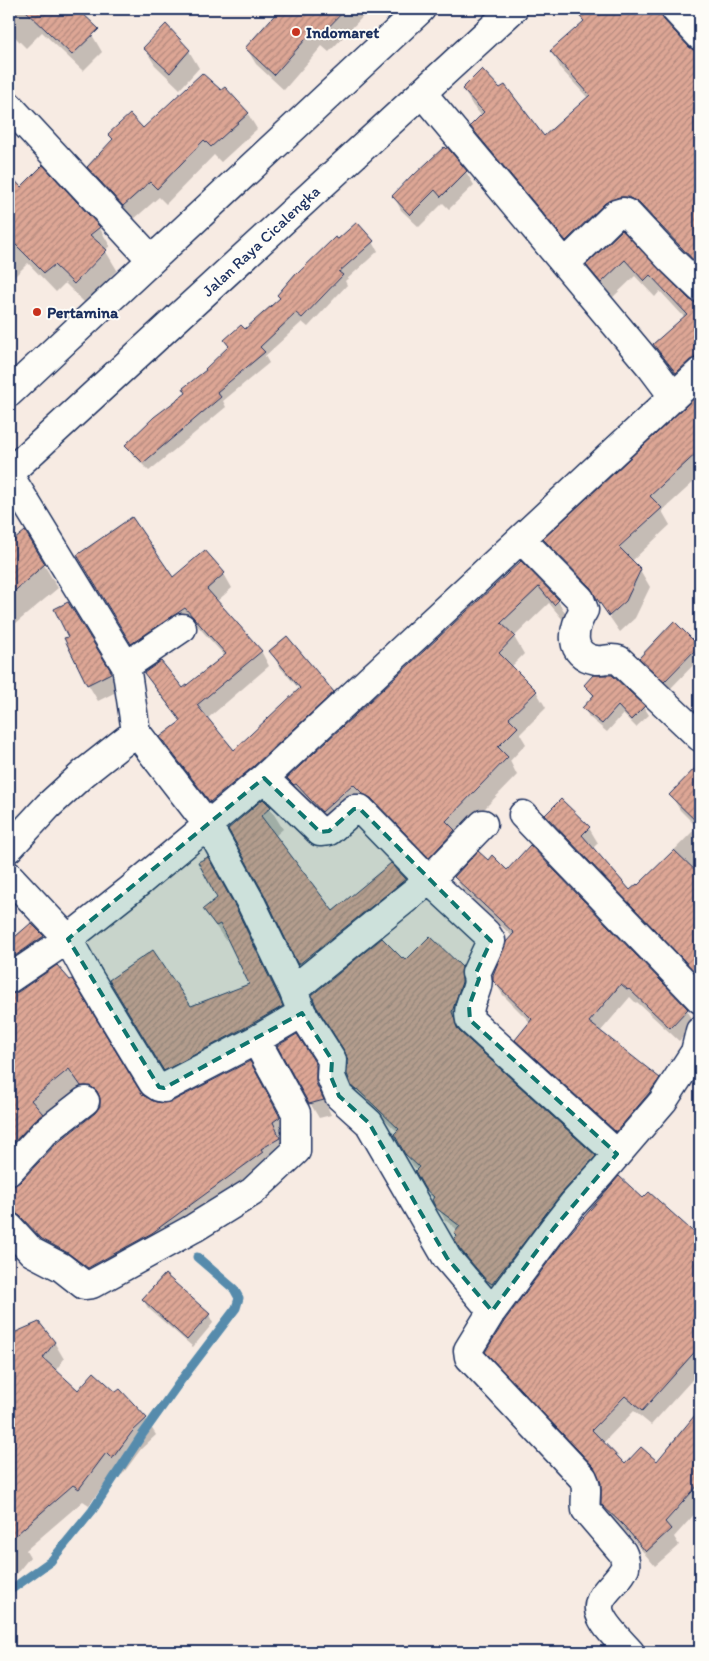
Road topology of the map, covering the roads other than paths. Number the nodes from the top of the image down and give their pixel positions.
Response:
1 (421, 9) edge
2 (513, 9) edge
3 (675, 9) edge
4 (700, 36) edge
5 (422, 93) junction
6 (12, 115) edge
7 (151, 259) junction
8 (565, 264) junction
9 (700, 288) edge
10 (700, 372) edge
11 (9, 393) edge
12 (673, 396) junction
13 (9, 474) edge
14 (521, 539) junction
15 (182, 628) dead end
16 (126, 666) junction
17 (136, 732) junction
18 (700, 737) edge
19 (264, 778) junction
20 (522, 816) dead end
21 (483, 824) dead end
22 (208, 825) junction
23 (9, 848) edge
24 (9, 876) edge
25 (429, 880) junction
26 (68, 939) junction
27 (9, 979) edge
28 (700, 999) edge
29 (297, 1001) junction
30 (700, 1031) edge
31 (256, 1040) junction
32 (85, 1101) dead end
33 (617, 1154) junction
34 (9, 1171) edge
35 (9, 1227) edge
36 (492, 1311) junction
37 (630, 1652) edge

1 - 7 main road
2 - 5 main road, Jalan Raya Cicalengka
3 - 4 main road
5 - 8 main road
5 - 13 main road, Jalan Raya Cicalengka
6 - 7 main road
7 - 11 main road
8 - 9 main road
8 - 12 main road
10 - 12 main road
12 - 14 main road
13 - 16 main road
14 - 18 main road
14 - 19 main road
15 - 16 main road
16 - 17 main road
17 - 22 main road
17 - 23 main road
19 - 22 main road
19 - 25 main road
20 - 28 main road
21 - 25 main road
22 - 26 main road
22 - 29 main road
24 - 26 main road
25 - 29 main road
25 - 33 main road
26 - 27 main road
26 - 31 main road
29 - 31 main road
29 - 36 main road
30 - 33 main road
31 - 35 main road
32 - 34 main road
33 - 36 main road
36 - 37 main road

